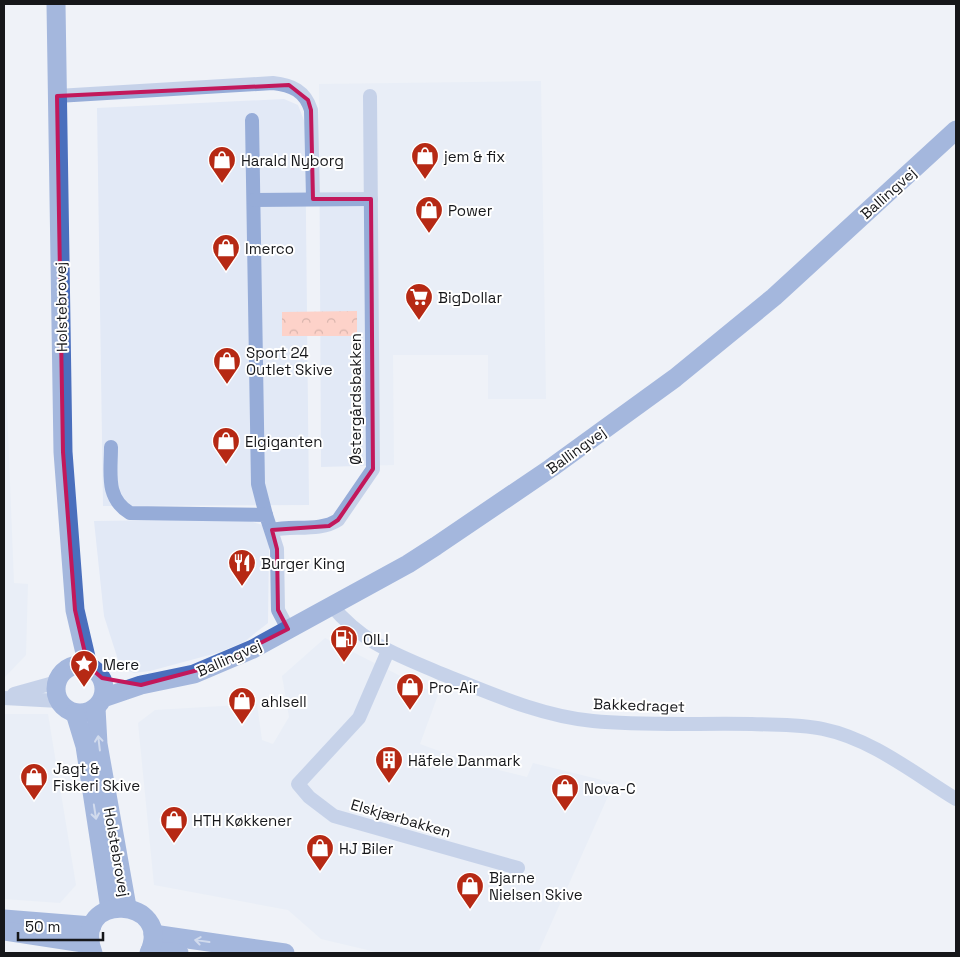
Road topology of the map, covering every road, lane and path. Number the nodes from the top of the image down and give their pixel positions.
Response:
1 (56, 4) edge
2 (57, 96) junction
3 (370, 96) dead end
4 (252, 120) dead end
5 (956, 130) edge
6 (313, 199) junction
7 (371, 199) junction
8 (254, 200) junction
9 (110, 447) dead end
10 (266, 515) junction
11 (272, 530) junction
12 (332, 605) junction
13 (288, 629) junction
14 (388, 651) junction
15 (79, 666) junction
16 (102, 678) junction
17 (141, 685) junction
18 (58, 691) junction
19 (4, 698) edge
20 (100, 703) junction
21 (75, 713) junction
22 (956, 799) edge
23 (518, 868) dead end
24 (118, 908) junction
25 (4, 919) edge
26 (4, 931) edge
27 (92, 941) edge
28 (151, 946) edge
29 (179, 953) edge
30 (285, 953) edge

1 - 2 main road, Holstebrovej
2 - 6 street
2 - 15 main road, Holstebrovej
3 - 7 street, Østergårdsbakken
4 - 8 street
5 - 12 main road, Ballingvej
6 - 7 street
6 - 8 street
7 - 11 street, Østergårdsbakken
8 - 10 street
9 - 10 street
10 - 11 street
11 - 13 street
12 - 13 main road, Ballingvej
12 - 14 street, Bakkedraget
13 - 17 main road, Ballingvej
14 - 22 street, Bakkedraget
14 - 23 street, Elskjærbakken
15 - 16 main road
15 - 18 main road
16 - 17 main road, Ballingvej
16 - 20 main road
17 - 20 main road, Ballingvej
18 - 19 street
18 - 21 main road
20 - 21 main road
24 -> 20 main road, Holstebrovej
21 -> 24 main road, Holstebrovej
24 - 27 main road
24 - 28 main road
25 - 27 main road
26 - 27 main road
28 - 29 main road
30 -> 28 main road

